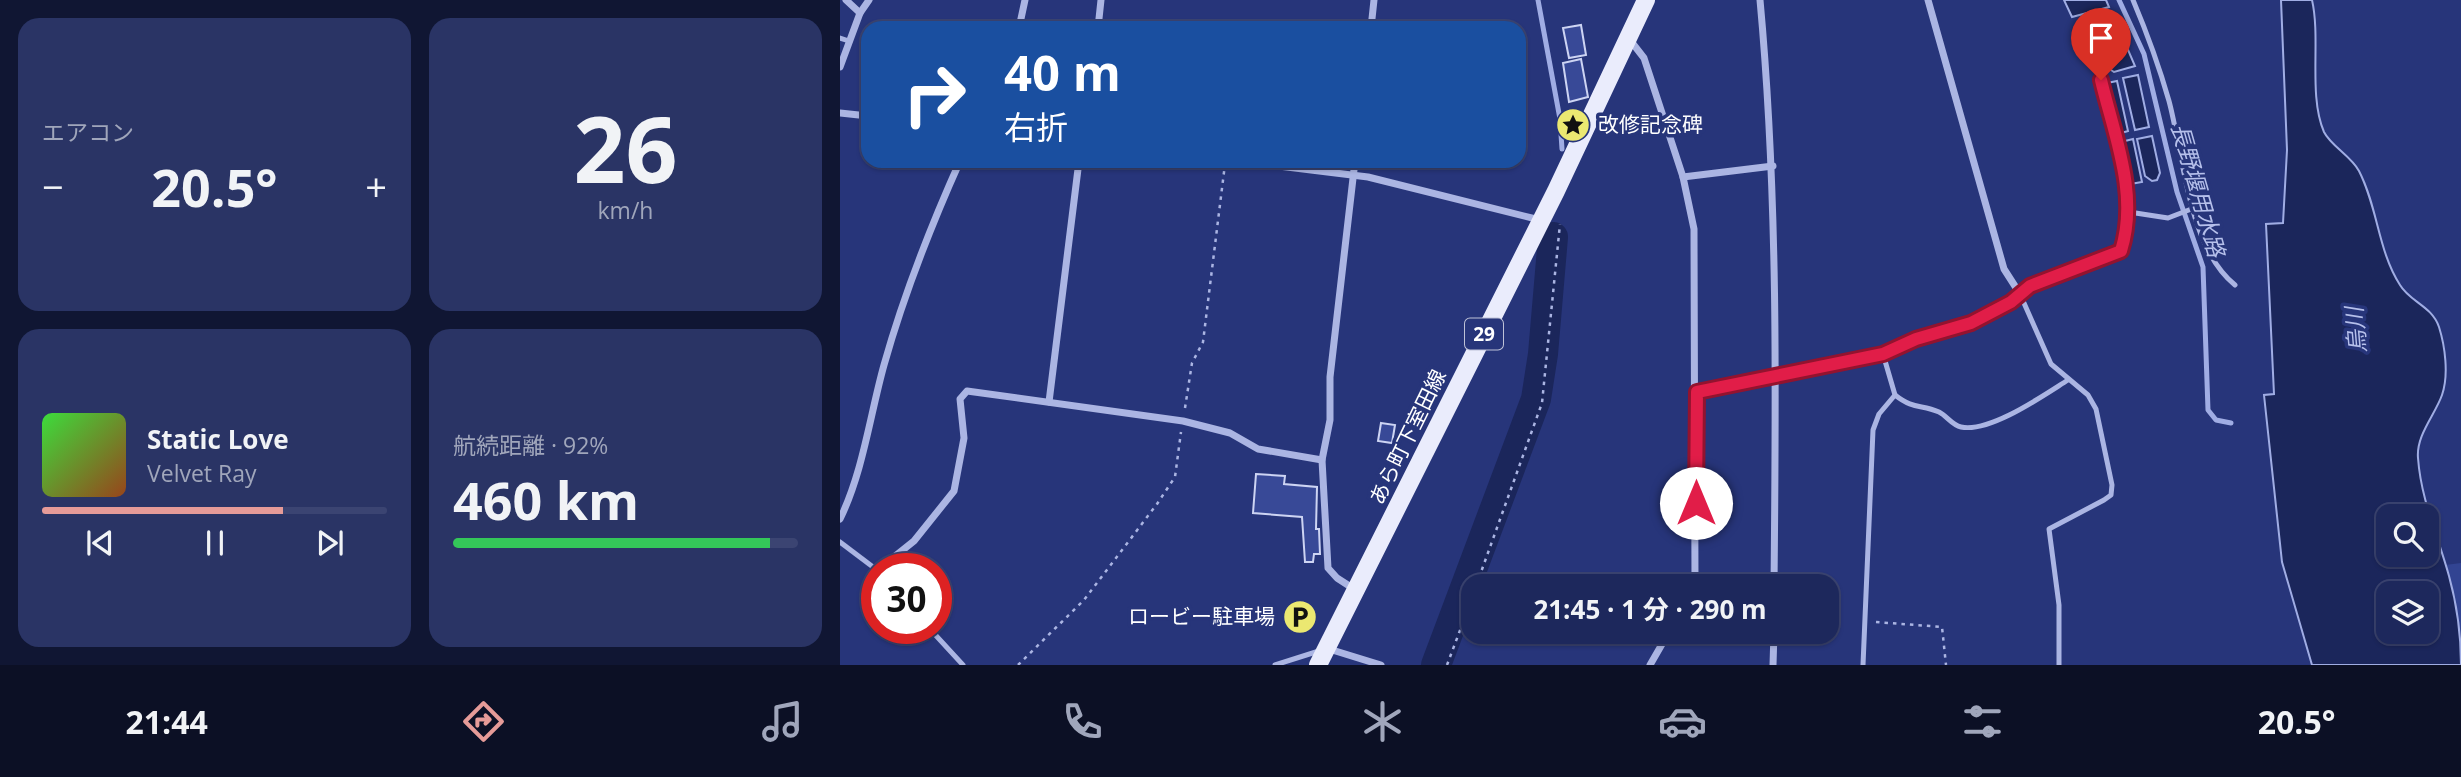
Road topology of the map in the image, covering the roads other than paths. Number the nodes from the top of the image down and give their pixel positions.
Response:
1 (846, 0) edge
2 (869, 0) edge
3 (1025, 0) edge
4 (1101, 0) edge
5 (1374, 0) edge
6 (1646, 0) edge
7 (1760, 0) edge
8 (1928, 0) edge
9 (2133, 0) edge
10 (860, 13) junction
11 (1020, 21) edge
12 (1099, 21) edge
13 (1372, 21) edge
14 (840, 38) edge
15 (1628, 38) junction
16 (849, 41) junction
17 (840, 67) edge
18 (2101, 80) dead end
19 (840, 113) edge
20 (861, 115) edge
21 (1773, 166) junction
22 (957, 168) edge
23 (1078, 168) edge
24 (1291, 168) edge
25 (1354, 168) edge
26 (1353, 176) junction
27 (1684, 177) junction
28 (2191, 209) junction
29 (2129, 212) junction
30 (1540, 220) junction
31 (2235, 285) dead end
32 (2020, 294) junction
33 (1883, 354) junction
34 (1776, 375) junction
35 (2068, 380) junction
36 (1697, 392) junction
37 (1895, 395) junction
38 (1049, 402) junction
39 (1322, 460) junction
40 (840, 519) edge
41 (840, 542) edge
42 (899, 553) edge
43 (861, 557) edge
44 (1695, 574) edge
45 (1774, 574) edge
46 (1358, 590) junction
47 (944, 644) edge
48 (1662, 644) edge
49 (1774, 644) edge
50 (1329, 649) junction
51 (963, 665) edge
52 (1275, 665) edge
53 (1318, 665) edge
54 (1381, 665) edge
55 (1650, 665) edge
56 (1773, 665) edge
57 (1863, 665) edge
58 (2059, 665) edge

1 - 10 street
2 - 10 street
3 - 11 street
4 - 12 street
5 - 13 street
6 - 15 main road, あら町下室田線 / 29
7 - 21 street
8 - 32 street
9 - 28 lane
10 - 16 street
14 - 16 lane
15 - 27 street
15 - 30 main road, あら町下室田線 / 29
16 - 17 street
18 - 29 lane
19 - 20 street
21 - 27 street
21 - 34 street
22 - 40 street
23 - 38 street
24 - 26 street
25 - 26 street
26 - 30 street
26 - 39 street
27 - 36 street
28 - 29 lane
28 - 31 lane
29 - 32 lane
30 - 46 main road, あら町下室田線 / 29
32 - 33 lane
32 - 35 lane
33 - 34 lane
33 - 37 lane
34 - 36 lane
34 - 45 street
35 - 37 lane
35 - 58 lane
36 - 44 street
37 - 57 lane
38 - 39 street
38 - 42 street
39 - 46 street
41 - 43 lane
46 - 50 main road, あら町下室田線 / 29
47 - 51 lane
48 - 55 street
49 - 56 street
50 - 52 lane
50 - 53 main road, あら町下室田線 / 29
50 - 54 street

